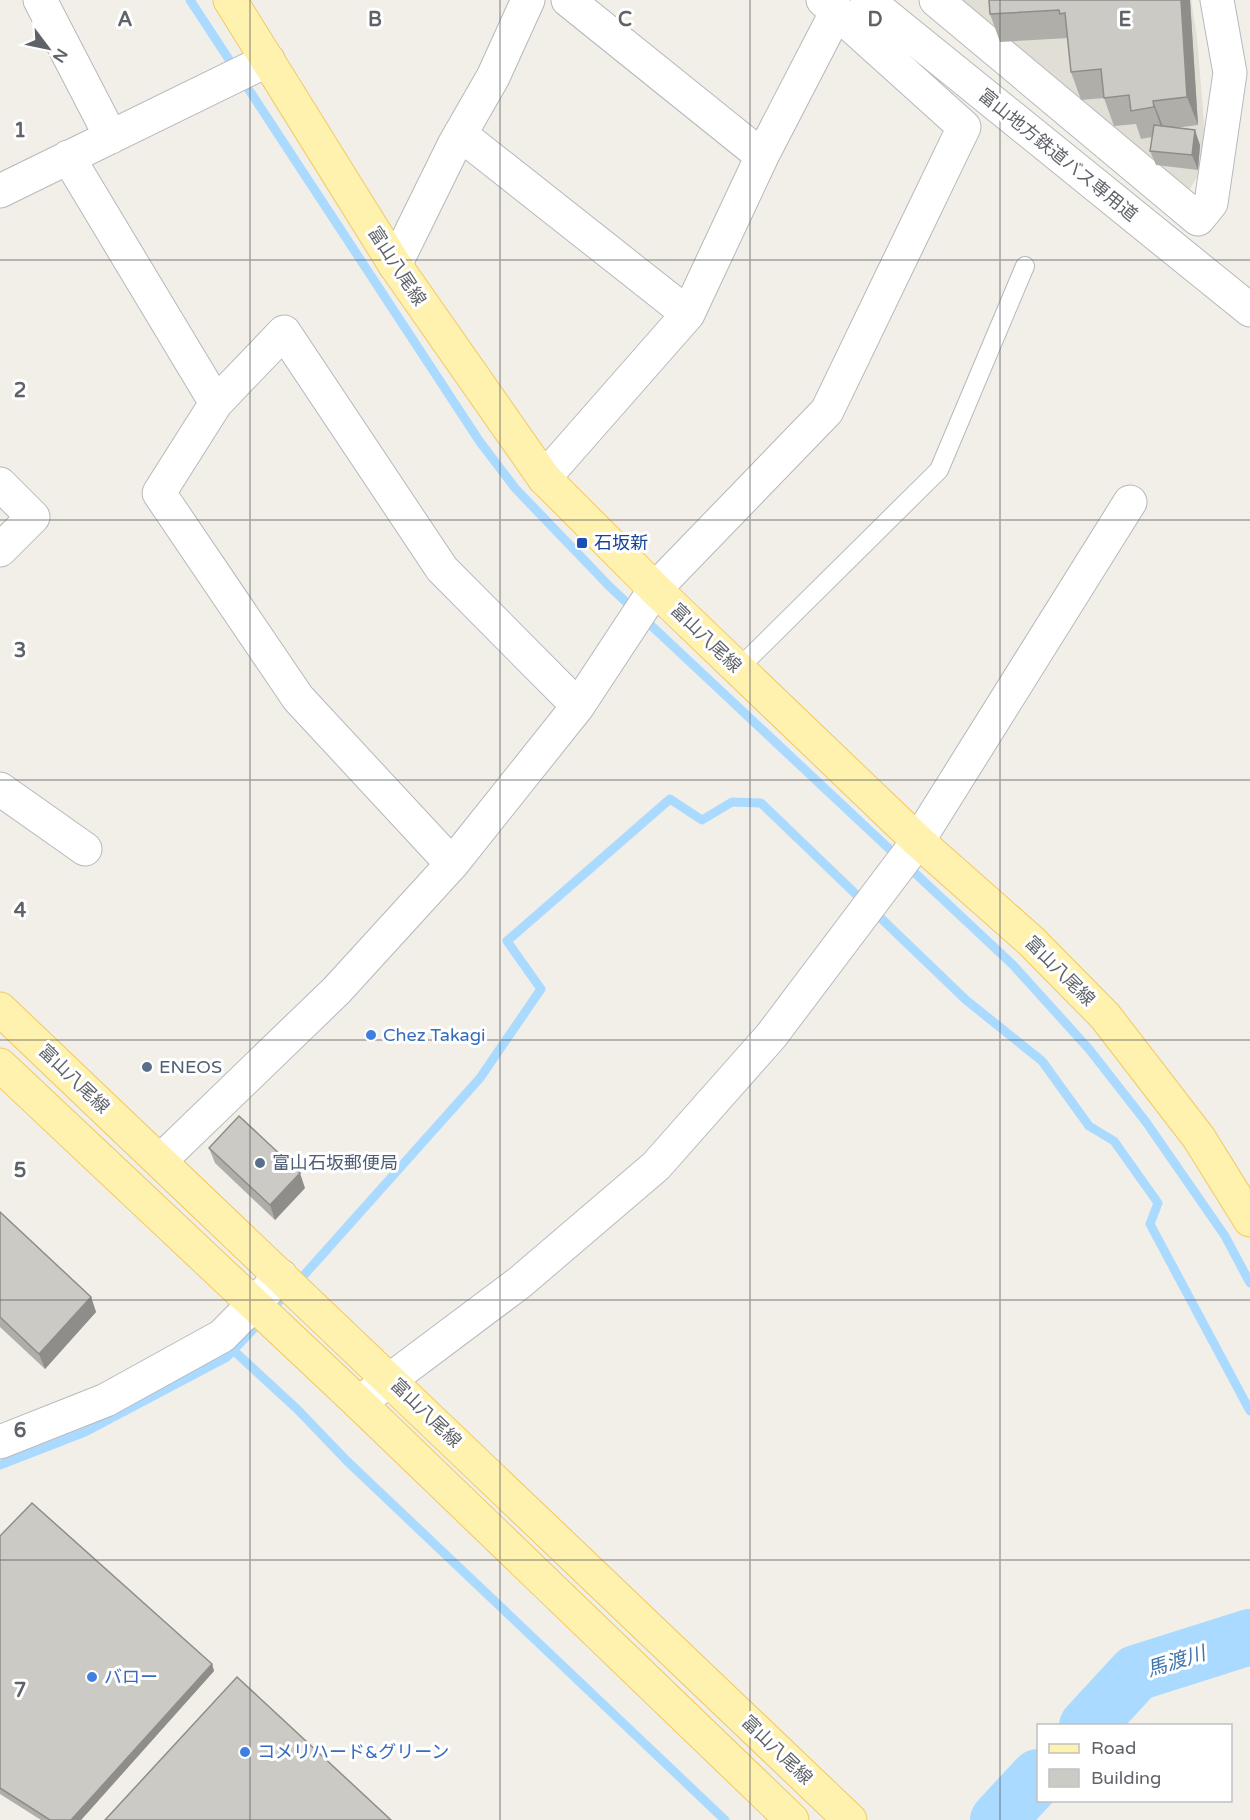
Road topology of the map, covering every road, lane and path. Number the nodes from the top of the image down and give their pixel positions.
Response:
1 (40, 0) edge
2 (230, 0) edge
3 (528, 0) edge
4 (568, 0) edge
5 (867, 0) edge
6 (936, 0) edge
7 (1217, 0) edge
8 (830, 6) edge
9 (268, 60) junction
10 (460, 134) junction
11 (111, 137) junction
12 (762, 156) junction
13 (68, 157) junction
14 (0, 191) edge
15 (395, 265) junction
16 (1026, 266) dead end
17 (1250, 310) edge
18 (688, 314) junction
19 (216, 402) junction
20 (544, 478) junction
21 (0, 484) edge
22 (1130, 502) dead end
23 (0, 550) edge
24 (655, 590) junction
25 (738, 669) junction
26 (578, 706) junction
27 (0, 789) edge
28 (918, 841) junction
29 (86, 849) dead end
30 (452, 864) junction
31 (0, 1009) edge
32 (0, 1065) edge
33 (160, 1161) junction
34 (1250, 1220) edge
35 (281, 1276) junction
36 (254, 1304) junction
37 (392, 1380) junction
38 (359, 1403) junction
39 (0, 1442) edge
40 (792, 1820) edge
41 (850, 1820) edge

1 - 11 street
2 - 9 main road, 富山八尾線
3 - 10 street
4 - 12 street
5 - 17 street, 富山地方鉄道バス専用道
6 - 7 street
8 - 12 street
8 - 24 street
9 - 11 street
9 - 15 main road, 富山八尾線
10 - 15 street
10 - 18 street
11 - 13 street
12 - 18 street
13 - 14 street
13 - 19 street
15 - 20 main road, 富山八尾線
16 - 25 lane
18 - 20 street
19 - 26 street
19 - 30 street
20 - 24 main road, 富山八尾線
21 - 23 street
22 - 28 street
24 - 25 main road, 富山八尾線
24 - 26 street
25 - 28 main road, 富山八尾線
26 - 30 street
27 - 29 street
28 - 34 main road, 富山八尾線
28 - 37 street
30 - 33 street
31 - 33 main road, 富山八尾線
32 - 36 main road
33 - 35 main road, 富山八尾線
35 - 36 street
35 - 37 main road, 富山八尾線
36 - 38 main road
36 - 39 street
37 - 38 street
37 - 41 main road, 富山八尾線
38 - 40 main road

